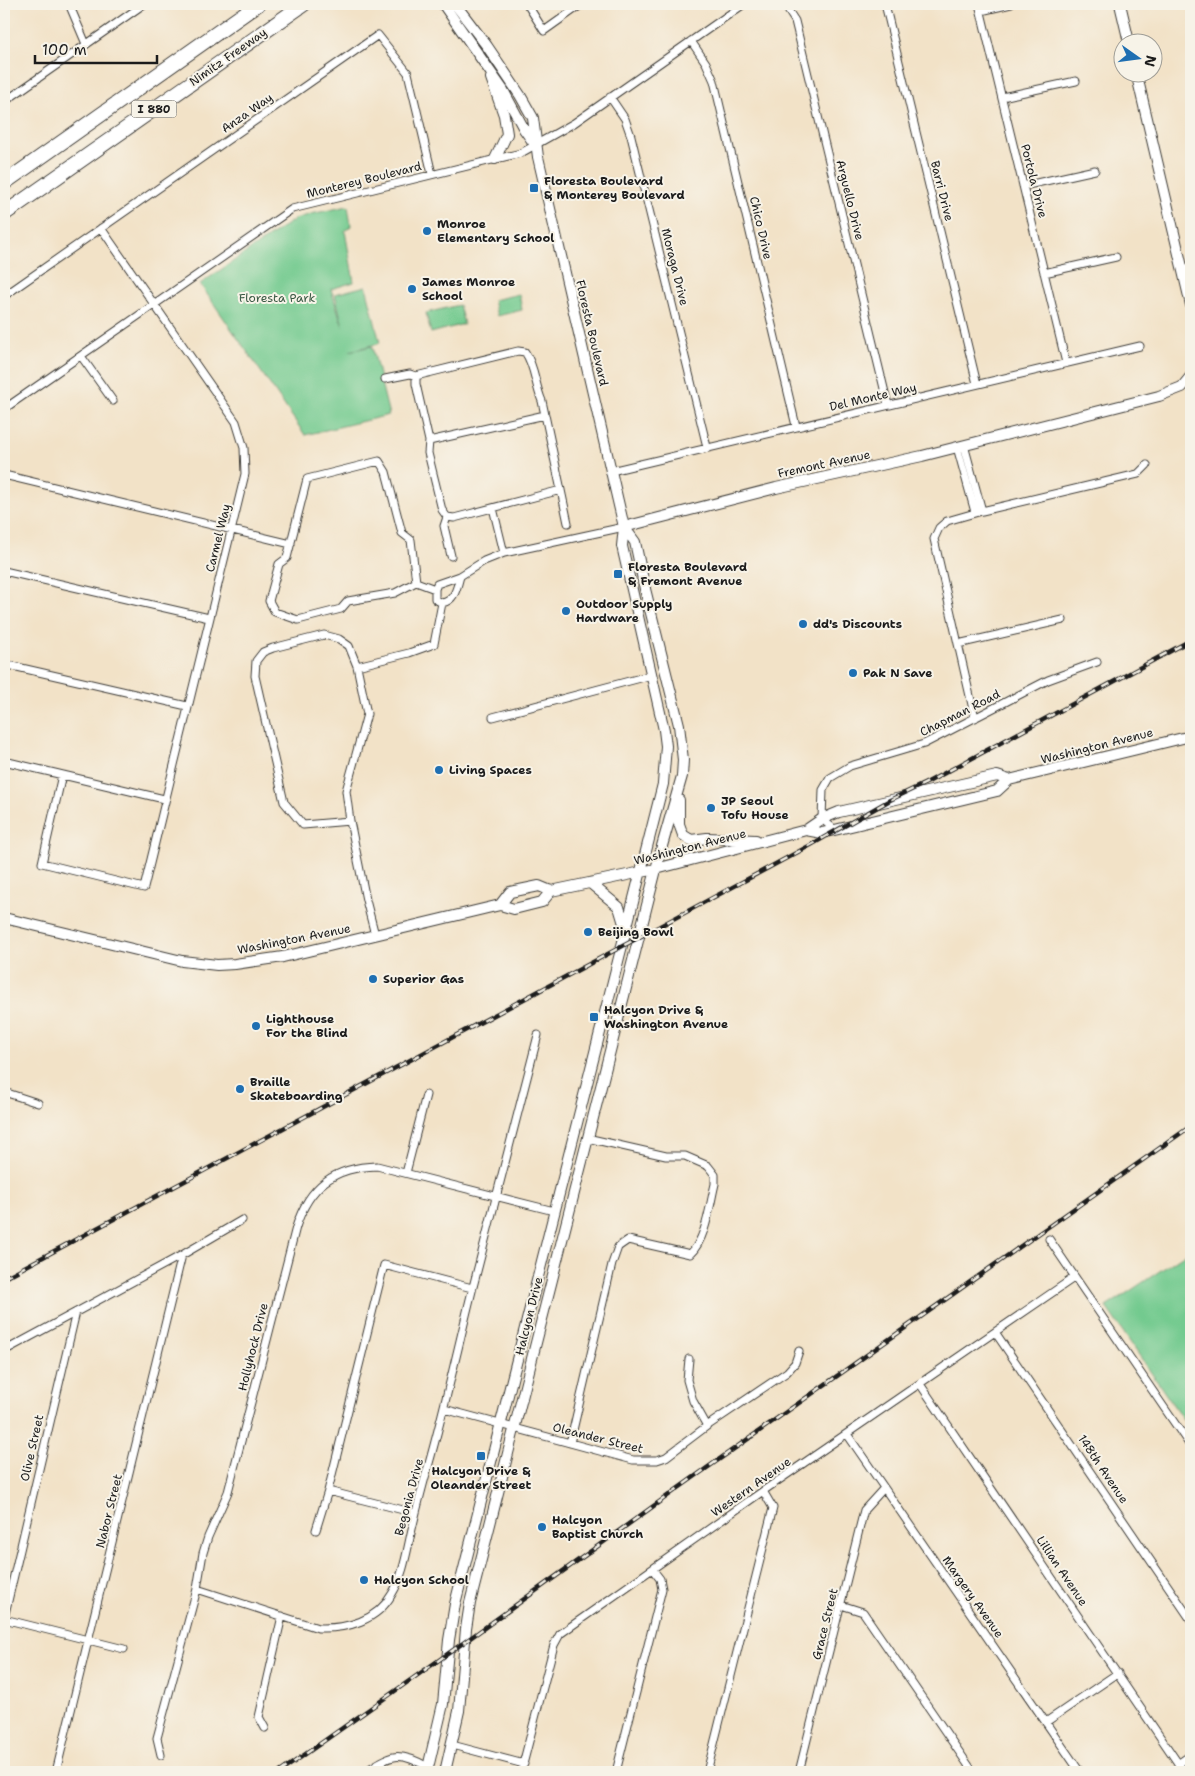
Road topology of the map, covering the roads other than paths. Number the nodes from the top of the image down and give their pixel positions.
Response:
1 (69, 4) edge
2 (144, 4) edge
3 (258, 4) edge
4 (304, 4) edge
5 (442, 4) edge
6 (455, 4) edge
7 (527, 4) edge
8 (582, 4) edge
9 (744, 4) edge
10 (784, 4) edge
11 (885, 4) edge
12 (1011, 4) edge
13 (1120, 4) edge
14 (980, 7) edge
15 (1127, 32) edge
16 (691, 41) junction
17 (86, 44) junction
18 (487, 66) junction
19 (1076, 82) dead end
20 (1138, 82) edge
21 (610, 97) junction
22 (1002, 97) junction
23 (4, 102) edge
24 (535, 144) junction
25 (495, 159) junction
26 (1095, 170) dead end
27 (432, 174) junction
28 (4, 183) edge
29 (1023, 186) junction
30 (4, 214) edge
31 (102, 228) junction
32 (1116, 257) dead end
33 (1044, 273) junction
34 (4, 296) edge
35 (155, 303) junction
36 (1191, 305) edge
37 (1140, 346) dead end
38 (81, 356) junction
39 (1066, 363) junction
40 (416, 376) junction
41 (1191, 376) edge
42 (385, 379) dead end
43 (977, 384) junction
44 (113, 402) dead end
45 (888, 405) junction
46 (4, 409) edge
47 (545, 415) junction
48 (796, 426) junction
49 (429, 441) junction
50 (961, 446) junction
51 (707, 447) junction
52 (1147, 465) dead end
53 (611, 471) junction
54 (4, 475) edge
55 (561, 490) junction
56 (493, 508) junction
57 (978, 512) junction
58 (447, 517) junction
59 (568, 523) dead end
60 (624, 527) junction
61 (233, 529) junction
62 (291, 544) junction
63 (504, 553) junction
64 (451, 556) dead end
65 (4, 570) edge
66 (460, 576) junction
67 (416, 582) junction
68 (435, 589) junction
69 (442, 603) junction
70 (209, 618) junction
71 (1063, 620) dead end
72 (958, 644) junction
73 (1097, 662) dead end
74 (4, 664) edge
75 (357, 666) junction
76 (652, 675) junction
77 (187, 706) junction
78 (493, 717) dead end
79 (975, 718) junction
80 (1191, 736) edge
81 (4, 761) edge
82 (62, 775) junction
83 (682, 776) junction
84 (1009, 780) junction
85 (164, 799) junction
86 (822, 819) junction
87 (350, 821) junction
88 (806, 830) junction
89 (835, 830) junction
90 (765, 841) junction
91 (656, 869) junction
92 (641, 872) junction
93 (590, 883) junction
94 (551, 891) junction
95 (500, 905) junction
96 (4, 918) edge
97 (626, 930) junction
98 (376, 935) junction
99 (538, 1035) dead end
100 (4, 1092) edge
101 (426, 1095) dead end
102 (38, 1102) dead end
103 (587, 1138) junction
104 (406, 1173) junction
105 (496, 1196) junction
106 (554, 1211) junction
107 (242, 1220) dead end
108 (1049, 1239) dead end
109 (182, 1255) junction
110 (1075, 1277) junction
111 (472, 1288) junction
112 (76, 1312) junction
113 (995, 1332) junction
114 (4, 1351) edge
115 (799, 1351) dead end
116 (689, 1359) dead end
117 (920, 1384) junction
118 (444, 1410) junction
119 (500, 1425) junction
120 (707, 1426) junction
121 (514, 1428) junction
122 (847, 1434) junction
123 (570, 1443) junction
124 (1191, 1447) edge
125 (884, 1488) junction
126 (328, 1491) junction
127 (764, 1491) junction
128 (415, 1513) junction
129 (316, 1530) dead end
130 (472, 1534) junction
131 (480, 1560) junction
132 (653, 1570) junction
133 (196, 1589) junction
134 (841, 1605) junction
135 (282, 1616) junction
136 (4, 1619) edge
137 (1191, 1620) edge
138 (89, 1640) junction
139 (124, 1649) dead end
140 (1118, 1673) junction
141 (1046, 1722) junction
142 (265, 1728) dead end
143 (452, 1745) junction
144 (161, 1755) dead end
145 (1191, 1755) edge
146 (524, 1764) junction
147 (1178, 1764) junction
148 (428, 1770) edge
149 (56, 1772) edge
150 (365, 1772) edge
151 (445, 1772) edge
152 (522, 1772) edge
153 (616, 1772) edge
154 (707, 1772) edge
155 (799, 1772) edge
156 (973, 1772) edge
157 (1080, 1772) edge
158 (1184, 1772) edge

1 - 17 street
2 - 17 street
3 - 28 highway, I 880
4 - 30 highway, Nimitz Freeway / I 880
5 - 18 main road, Floresta Boulevard
6 - 24 main road, Floresta Boulevard
7 - 8 street
9 - 16 street, Monterey Boulevard
10 - 45 street, Arguello Drive
11 - 43 street, Barri Drive
12 - 14 street
13 - 15 main road
14 - 22 street, Portola Drive
16 - 21 street, Monterey Boulevard
16 - 48 street, Chico Drive
17 - 23 street
18 - 24 main road, Floresta Boulevard
18 - 25 main road
19 - 22 street
20 - 36 main road
21 - 24 street, Monterey Boulevard
21 - 51 street, Moraga Drive
22 - 29 street, Portola Drive
24 - 25 street, Monterey Boulevard
24 - 53 main road, Floresta Boulevard
25 - 27 street, Monterey Boulevard
26 - 29 street
27 - 31 street, Anza Way
27 - 35 street, Monterey Boulevard
29 - 33 street, Portola Drive
31 - 34 street, Anza Way
31 - 35 street, Carmel Way
32 - 33 street
33 - 39 street, Portola Drive
35 - 38 street, Monterey Boulevard
35 - 61 street, Carmel Way
37 - 39 street, Del Monte Way
38 - 44 street
38 - 46 street, Monterey Boulevard
39 - 43 street, Del Monte Way
40 - 42 street
40 - 47 street
40 - 49 street
41 - 50 main road, Fremont Avenue
43 - 45 street, Del Monte Way
45 - 48 street, Del Monte Way
47 - 49 street
47 - 55 street
48 - 51 street, Del Monte Way
49 - 58 street
50 - 57 street
50 - 60 main road, Fremont Avenue
51 - 53 street, Del Monte Way
52 - 57 street
53 - 60 main road, Floresta Boulevard
54 - 61 street
55 - 56 street
55 - 59 street
56 - 58 street
56 - 63 street
57 - 72 street
58 - 64 street
60 - 63 street, Fremont Avenue
60 - 76 main road, Floresta Boulevard
60 - 83 main road, Floresta Boulevard
61 - 62 street
61 - 70 street, Carmel Way
62 - 67 street
62 - 67 street
63 - 66 street, Fremont Avenue
65 - 70 street
66 - 68 street, Fremont Avenue
66 - 69 street
67 - 68 street
68 - 69 street
69 - 75 street
70 - 77 street, Carmel Way
71 - 72 street
72 - 79 street
73 - 79 street, Chapman Road
74 - 77 street
75 - 87 street
75 - 87 street
76 - 78 street
76 - 92 main road, Floresta Boulevard
77 - 85 street, Carmel Way
79 - 86 street, Chapman Road
80 - 84 main road, Washington Avenue
81 - 82 street
82 - 85 street
82 - 85 street, Carmel Way
83 - 90 main road
83 - 91 main road, Floresta Boulevard
84 - 86 main road, Washington Avenue
84 - 89 main road, Washington Avenue
86 - 88 main road, Washington Avenue
86 - 89 street
87 - 98 street
88 - 89 main road, Washington Avenue
88 - 90 main road, Washington Avenue
90 - 91 main road, Washington Avenue
91 - 92 main road, Washington Avenue
91 - 103 main road, Halcyon Drive
92 - 93 main road, Washington Avenue
92 - 97 main road, Halcyon Drive
93 - 94 main road, Washington Avenue
93 - 97 main road
94 - 95 main road, Washington Avenue
94 - 95 main road, Washington Avenue
95 - 98 main road, Washington Avenue
96 - 98 main road, Washington Avenue
97 - 106 main road, Halcyon Drive
99 - 105 street, Begonia Drive
100 - 102 street
101 - 104 street
103 - 121 main road, Halcyon Drive
103 - 123 street
104 - 105 street, Hollyhock Drive
104 - 133 street, Hollyhock Drive
105 - 106 street, Hollyhock Drive
105 - 111 street, Begonia Drive
106 - 119 main road, Halcyon Drive
107 - 109 street
108 - 110 street
109 - 112 street
109 - 138 street, Nabor Street
110 - 113 street, Western Avenue
110 - 124 street
111 - 118 street, Begonia Drive
111 - 126 street
112 - 114 street
112 - 136 street, Olive Street
113 - 117 street, Western Avenue
113 - 137 street, 148th Avenue
115 - 120 street, Oleander Street
116 - 120 street
117 - 122 street, Western Avenue
117 - 140 street, Lillian Avenue
118 - 119 street, Oleander Street
118 - 128 street, Begonia Drive
119 - 121 street, Oleander Street
119 - 130 main road, Halcyon Drive
120 - 123 street, Oleander Street
121 - 123 street, Oleander Street
121 - 131 main road, Halcyon Drive
122 - 125 street, Margery Avenue
122 - 127 street, Western Avenue
125 - 134 street, Grace Street
125 - 141 street, Margery Avenue
126 - 128 street
126 - 129 street
127 - 132 street, Western Avenue
127 - 154 street
128 - 135 street, Begonia Drive
130 - 131 main road
130 - 148 main road, Halcyon Drive
131 - 143 main road, Halcyon Drive
132 - 146 street, Western Avenue
132 - 153 street
133 - 135 street, Begonia Drive
133 - 144 street, Hollyhock Drive
134 - 155 street, Grace Street
134 - 156 street
135 - 142 street
136 - 138 street
138 - 139 street
138 - 149 street, Nabor Street
140 - 141 street
140 - 147 street, Lillian Avenue
141 - 157 street, Margery Avenue
143 - 146 street
143 - 151 main road, Halcyon Drive
145 - 147 street
146 - 152 street, Western Avenue
147 - 158 street, Lillian Avenue
148 - 150 street

